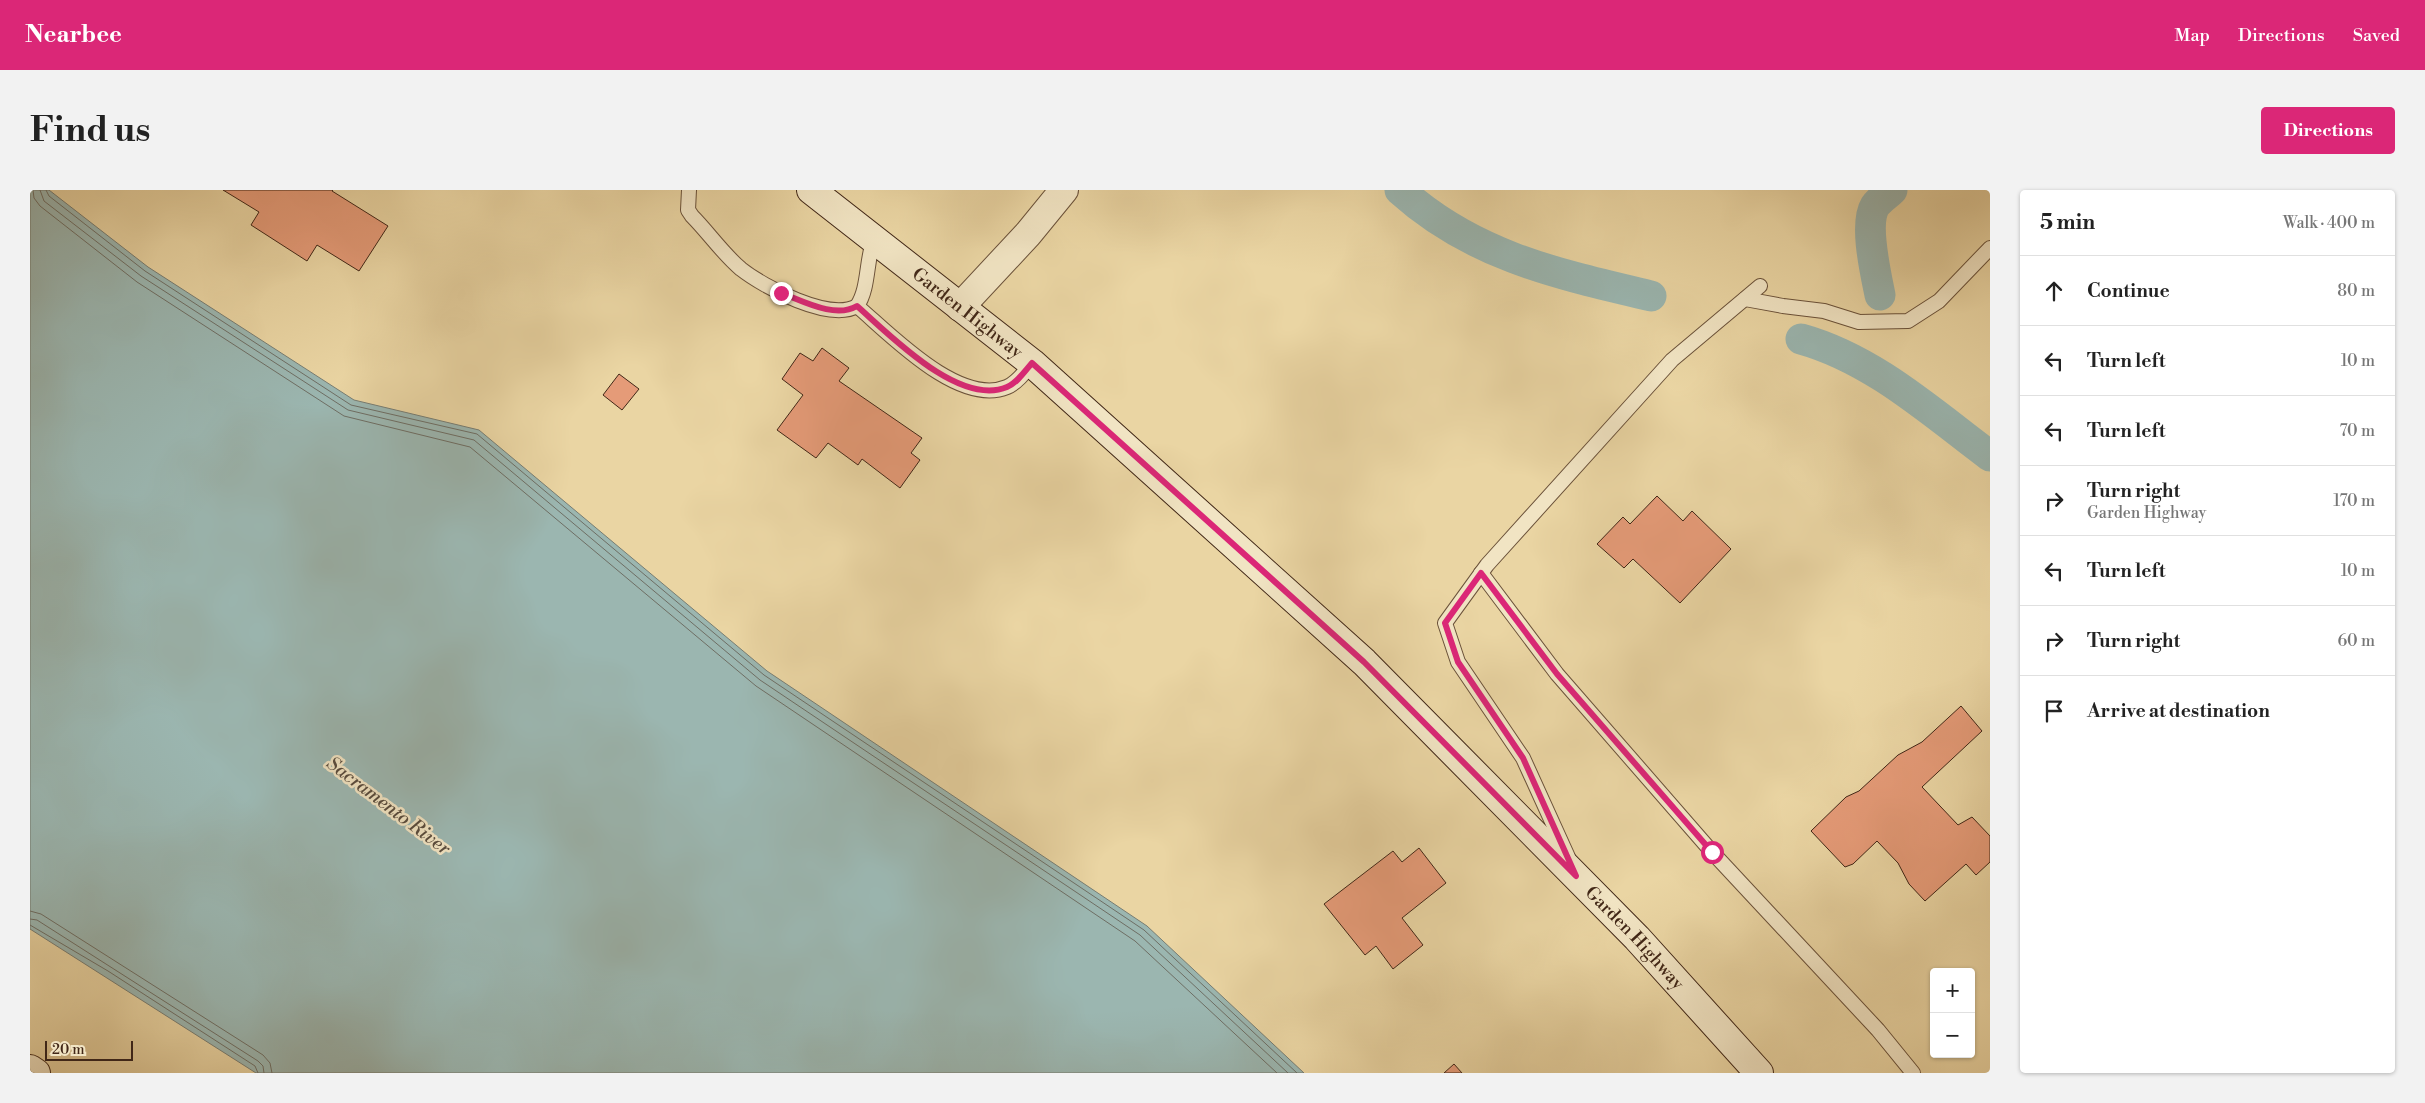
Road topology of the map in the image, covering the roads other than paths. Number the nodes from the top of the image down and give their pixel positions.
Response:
1 (689, 190) edge
2 (811, 190) edge
3 (1064, 190) edge
4 (874, 239) junction
5 (1990, 248) edge
6 (1760, 286) dead end
7 (1745, 299) junction
8 (857, 306) junction
9 (960, 307) junction
10 (1032, 363) junction
11 (1481, 573) junction
12 (1576, 876) junction
13 (30, 1069) edge
14 (36, 1073) edge
15 (1759, 1073) edge
16 (1913, 1073) edge

1 - 8 lane
2 - 4 main road, Garden Highway
3 - 9 main road
4 - 8 lane
4 - 9 main road, Garden Highway
5 - 7 lane
6 - 7 lane
7 - 11 lane
8 - 10 lane
9 - 10 main road, Garden Highway
10 - 12 main road, Garden Highway
11 - 12 lane
11 - 16 lane
12 - 15 main road, Garden Highway
13 - 14 main road

